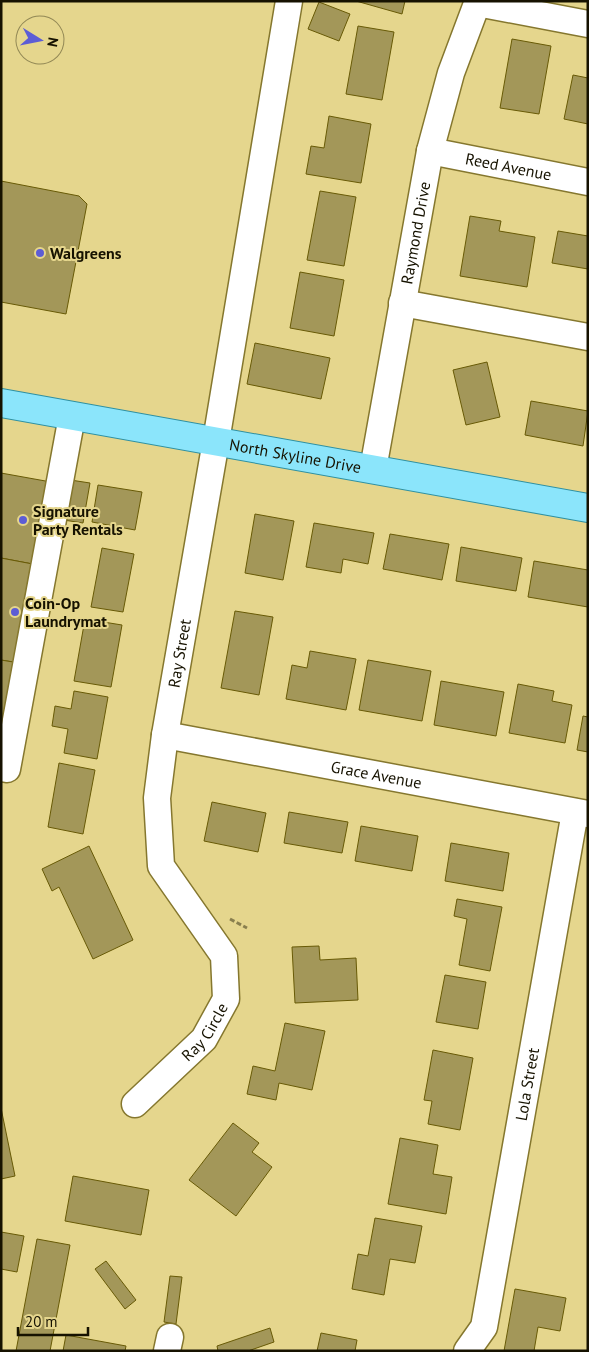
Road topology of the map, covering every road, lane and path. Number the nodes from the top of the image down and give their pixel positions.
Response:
1 (289, 1) edge
2 (477, 2) edge
3 (588, 24) edge
4 (430, 151) junction
5 (588, 182) edge
6 (402, 303) junction
7 (588, 337) edge
8 (1, 403) edge
9 (72, 416) junction
10 (216, 442) junction
11 (373, 469) junction
12 (588, 508) edge
13 (165, 735) junction
14 (1, 768) edge
15 (582, 813) edge
16 (161, 866) joint
17 (135, 1104) dead end
18 (468, 1351) edge

1 - 10 street, Ray Street
2 - 3 street
2 - 4 street, Raymond Drive
4 - 5 street, Reed Avenue
4 - 6 street, Raymond Drive
6 - 7 street
6 - 11 street, Raymond Drive
8 - 9 main road, North Skyline Drive
9 - 10 main road, North Skyline Drive
9 - 14 street
10 - 11 main road, North Skyline Drive
10 - 13 street, Ray Street
11 - 12 main road, North Skyline Drive
13 - 15 street, Grace Avenue
13 - 16 street, Ray Street
15 - 18 street, Lola Street
16 - 17 street, Ray Circle

